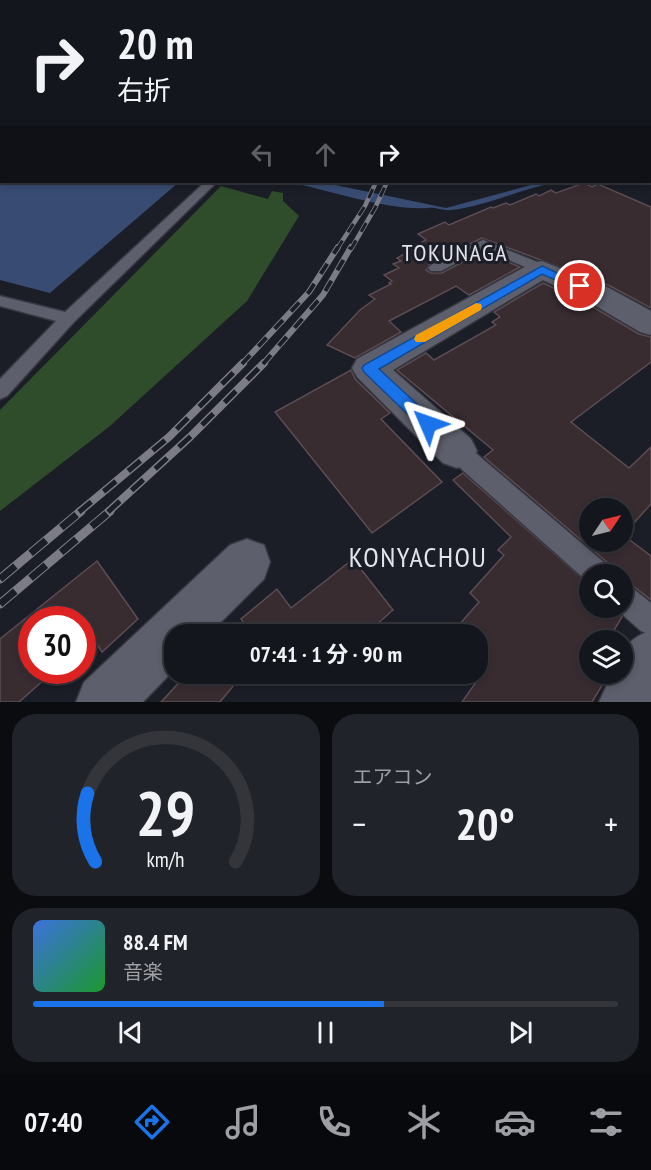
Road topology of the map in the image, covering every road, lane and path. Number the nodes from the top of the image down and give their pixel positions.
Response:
1 (210, 183) edge
2 (436, 268) dead end
3 (542, 269) junction
4 (0, 301) edge
5 (68, 318) junction
6 (651, 324) edge
7 (0, 391) edge
8 (457, 451) joint
9 (247, 562) dead end
10 (587, 564) edge
11 (633, 605) edge
12 (651, 621) edge
13 (651, 657) edge
14 (104, 702) edge
15 (627, 702) edge

1 - 5 lane
2 - 3 lane
3 - 6 street
3 - 8 street
4 - 5 lane
5 - 7 lane
8 - 10 lane
9 - 14 street
11 - 12 lane
13 - 15 street

